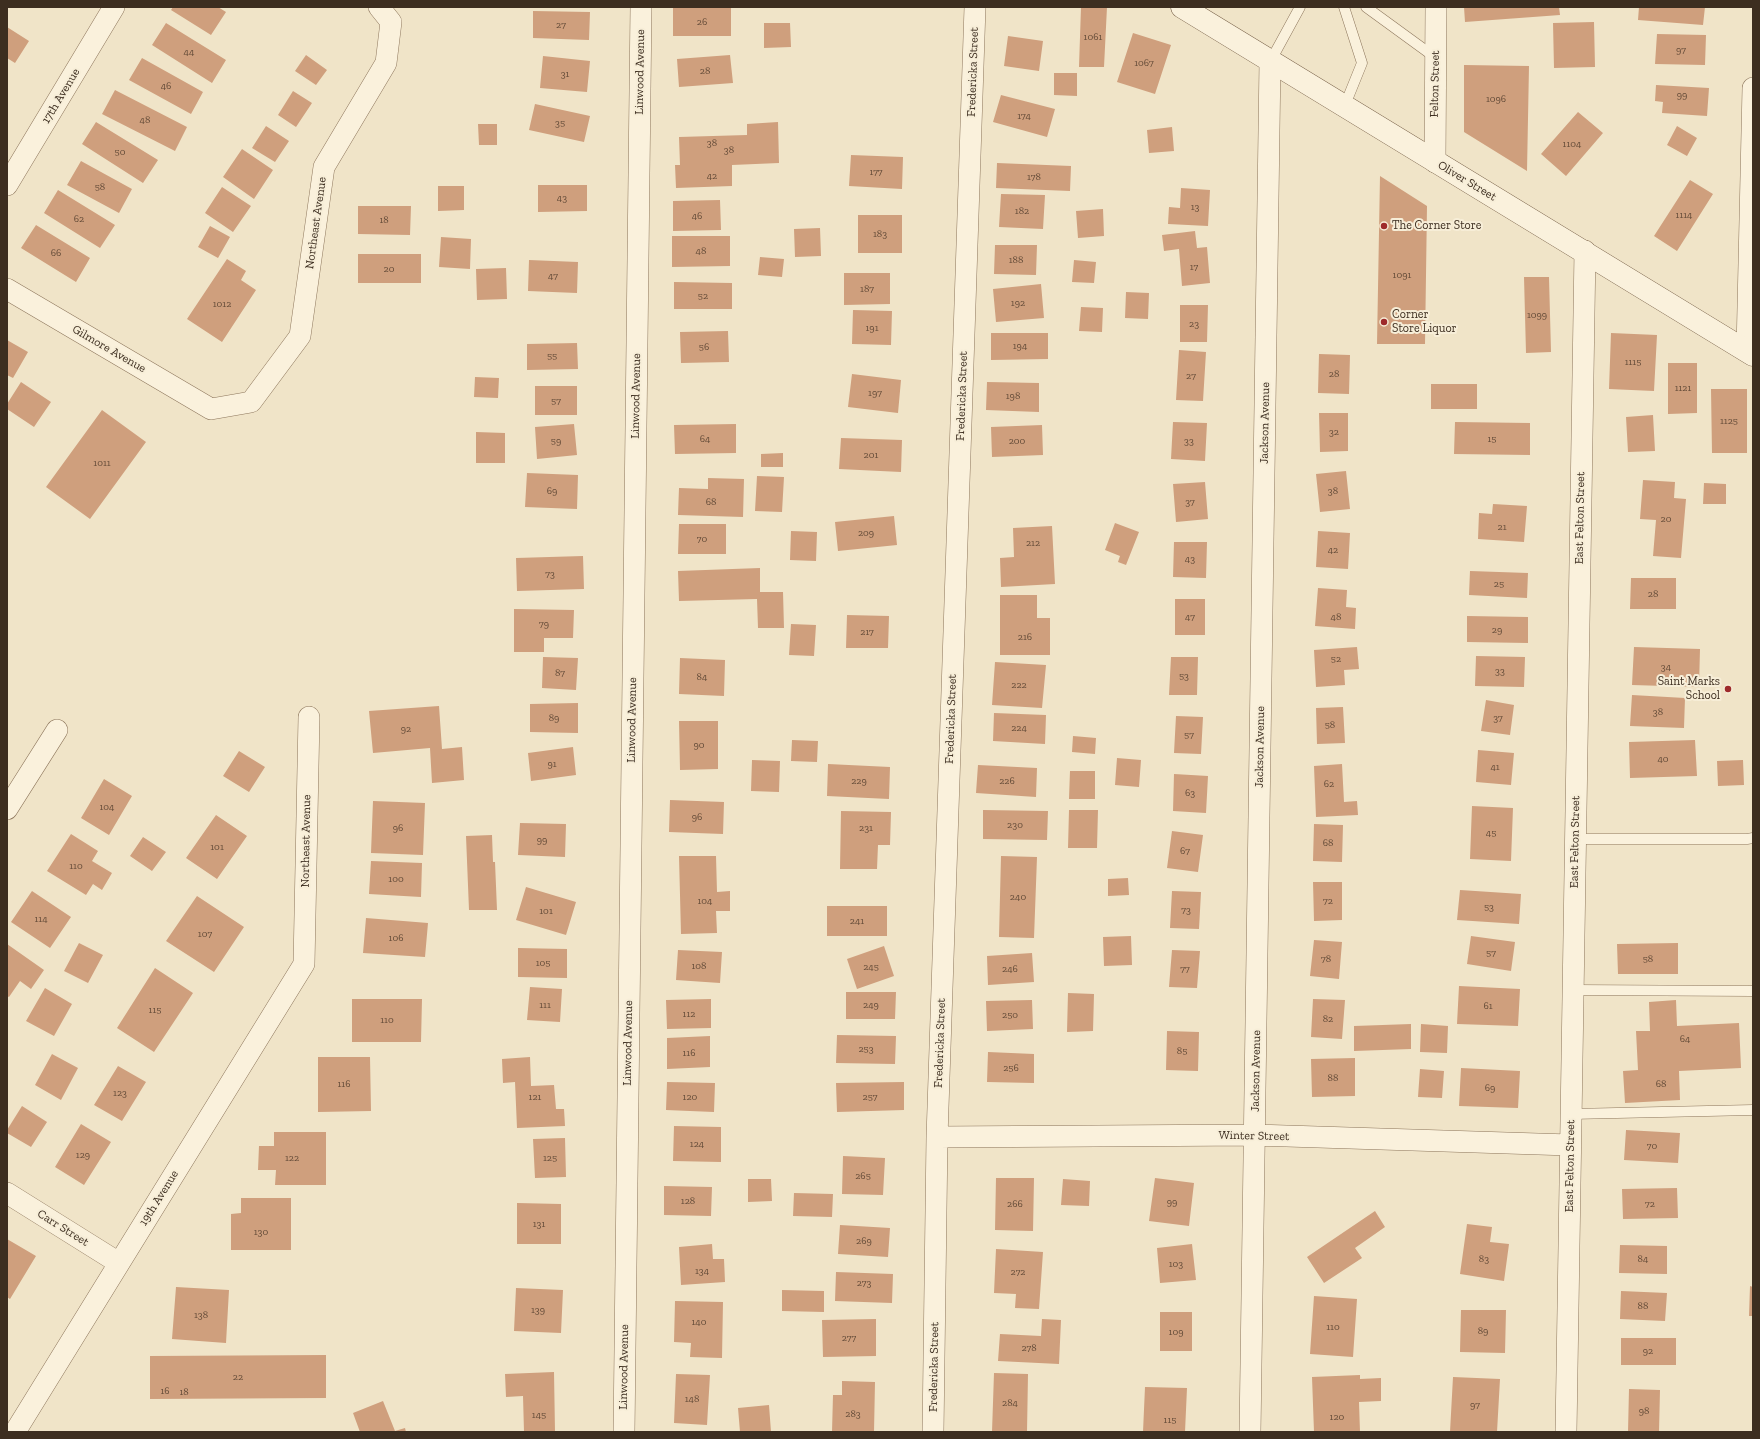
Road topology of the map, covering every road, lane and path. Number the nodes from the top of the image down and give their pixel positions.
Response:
1 (114, 7) edge
2 (379, 7) edge
3 (641, 7) edge
4 (975, 7) edge
5 (1182, 7) edge
6 (1300, 7) edge
7 (1344, 7) edge
8 (1366, 7) edge
9 (1436, 7) edge
10 (1436, 58) junction
11 (1270, 62) junction
12 (1753, 88) edge
13 (1345, 105) junction
14 (1435, 162) junction
15 (7, 185) edge
16 (1585, 251) junction
17 (7, 289) edge
18 (1750, 353) edge
19 (211, 409) joint
20 (308, 717) dead end
21 (57, 730) dead end
22 (7, 809) edge
23 (1753, 838) edge
24 (1575, 839) junction
25 (304, 964) joint
26 (1573, 990) junction
27 (1753, 991) edge
28 (1753, 1110) edge
29 (1571, 1114) junction
30 (1255, 1135) junction
31 (937, 1137) junction
32 (1570, 1145) junction
33 (7, 1193) edge
34 (119, 1263) junction
35 (18, 1432) edge
36 (624, 1432) edge
37 (933, 1432) edge
38 (1250, 1432) edge
39 (1566, 1432) edge

1 - 15 street, 17th Avenue
2 - 19 street, Northeast Avenue
3 - 36 street, Linwood Avenue
4 - 31 street, Fredericka Street
5 - 11 main road, Oliver Street
6 - 11 lane
7 - 13 lane
8 - 10 lane
9 - 10 street, Felton Street
10 - 14 street, Felton Street
11 - 13 main road, Oliver Street
11 - 30 street, Jackson Avenue
12 - 18 street
13 - 14 main road, Oliver Street
14 - 16 main road, Oliver Street
16 - 18 main road, Oliver Street
16 - 24 street, East Felton Street
17 - 19 street, Gilmore Avenue
20 - 25 street, Northeast Avenue
21 - 22 street
23 - 24 lane
24 - 26 street, East Felton Street
25 - 34 street, 19th Avenue
26 - 27 lane
26 - 29 street, East Felton Street
28 - 29 lane
29 - 32 street, East Felton Street
30 - 31 street, Winter Street
30 - 32 street, Winter Street
30 - 38 street, Jackson Avenue
31 - 37 street, Fredericka Street
32 - 39 street, East Felton Street
33 - 34 street, Carr Street
34 - 35 street, 19th Avenue

